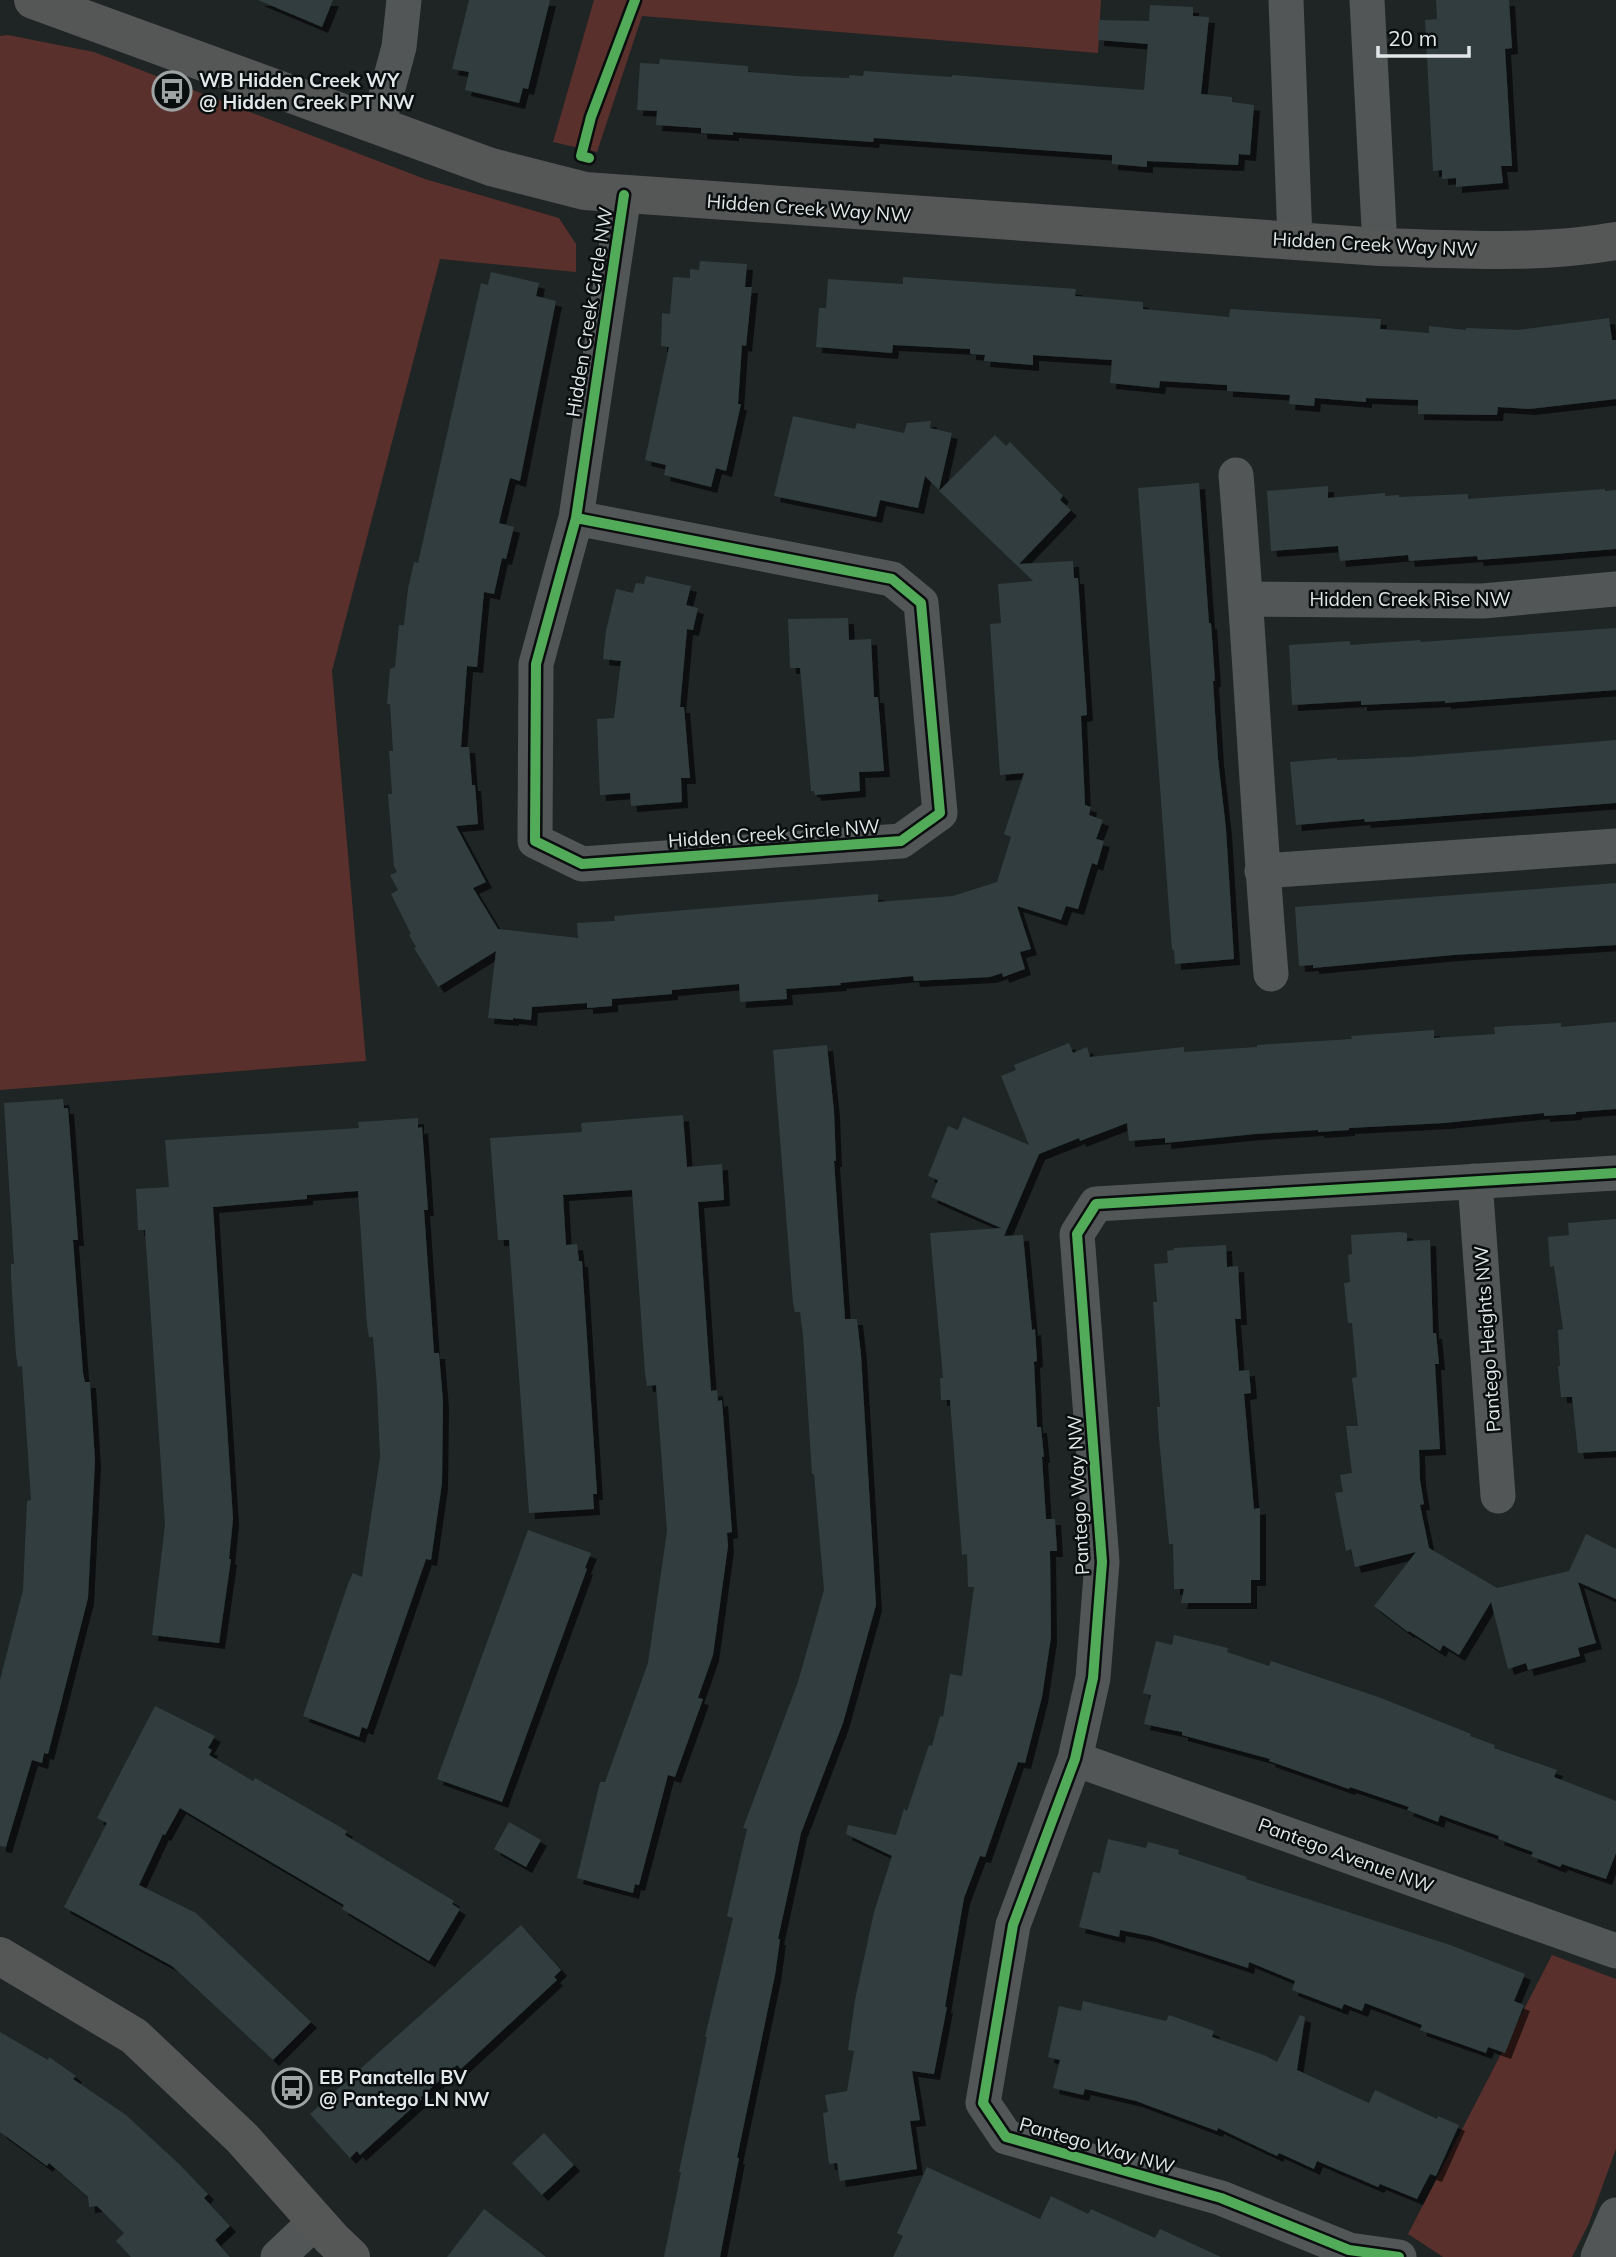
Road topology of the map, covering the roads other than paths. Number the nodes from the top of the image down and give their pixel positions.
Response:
1 (33, 0) edge
2 (404, 0) edge
3 (1286, 0) edge
4 (1367, 0) edge
5 (377, 125) junction
6 (624, 195) junction
7 (1296, 240) junction
8 (1616, 241) edge
9 (1380, 247) junction
10 (1236, 475) dead end
11 (576, 518) junction
12 (1616, 589) edge
13 (1247, 599) junction
14 (1616, 846) edge
15 (1262, 871) junction
16 (1270, 974) dead end
17 (1616, 1173) edge
18 (1475, 1181) junction
19 (1498, 1496) dead end
20 (1076, 1759) junction
21 (1616, 1951) edge
22 (0, 1956) edge
23 (1616, 2215) edge
24 (316, 2221) junction
25 (1352, 2254) edge
26 (278, 2257) edge
27 (350, 2257) edge
28 (1399, 2257) edge
29 (1598, 2257) edge

1 - 5 street, Hidden Creek Way NW
2 - 5 street
3 - 7 street
4 - 9 street
5 - 6 street, Hidden Creek Way NW
6 - 7 street, Hidden Creek Way NW
6 - 11 street, Hidden Creek Circle NW
7 - 9 street, Hidden Creek Way NW
8 - 9 street, Hidden Creek Way NW
10 - 13 street
11 - 11 street, Hidden Creek Circle NW
12 - 13 street, Hidden Creek Rise NW
13 - 15 street
14 - 15 street
15 - 16 street
17 - 18 street, Pantego Way NW
18 - 19 street, Pantego Heights NW
18 - 20 street, Pantego Way NW
20 - 21 street, Pantego Avenue NW
20 - 25 street, Pantego Way NW
22 - 24 street
23 - 29 street
24 - 26 street
24 - 27 street
25 - 28 street, Pantego Way NW

